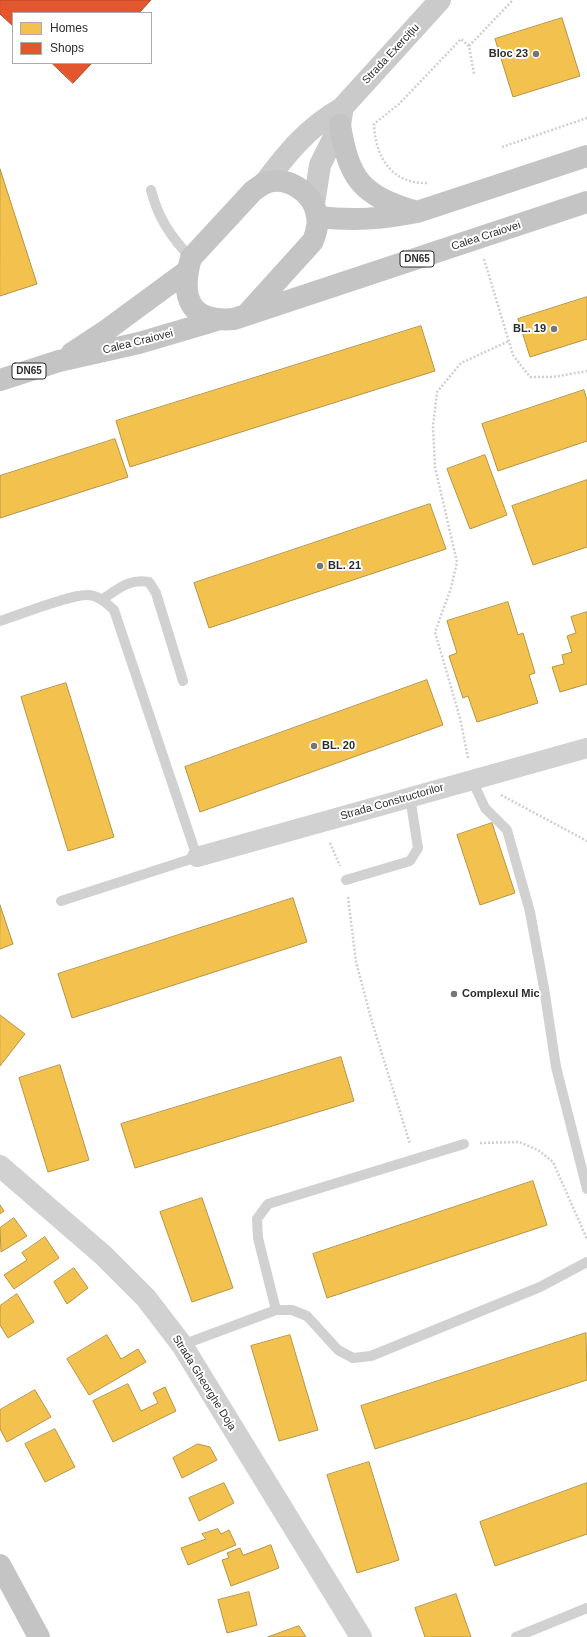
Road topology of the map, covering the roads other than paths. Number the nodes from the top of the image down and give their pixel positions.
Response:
1 (440, 0) edge
2 (341, 116) junction
3 (587, 156) edge
4 (264, 184) junction
5 (151, 190) dead end
6 (587, 202) edge
7 (316, 211) junction
8 (417, 212) junction
9 (189, 265) junction
10 (247, 314) junction
11 (217, 320) junction
12 (59, 361) junction
13 (0, 380) edge
14 (102, 599) junction
15 (0, 621) edge
16 (183, 681) dead end
17 (587, 748) edge
18 (472, 780) junction
19 (410, 797) junction
20 (197, 856) junction
21 (346, 880) road end
22 (61, 901) dead end
23 (464, 1144) road end
24 (0, 1166) edge
25 (587, 1188) edge
26 (587, 1262) edge
27 (276, 1310) junction
28 (182, 1345) junction
29 (0, 1565) edge
30 (587, 1608) edge
31 (39, 1637) edge
32 (361, 1637) edge
33 (516, 1637) edge

1 - 2 main road, Strada Exercițiu
2 - 4 main road, Strada Exercițiu
2 - 7 main road, Strada Exercițiu
2 - 8 main road
3 - 8 main road
4 - 7 main road
4 - 9 main road, Calea Craiovei
5 - 9 lane
6 - 10 main road, Calea Craiovei / DN65
7 - 8 main road
7 - 10 main road
9 - 11 main road
9 - 12 main road, Calea Craiovei / DN65
10 - 11 main road, Calea Craiovei
11 - 12 main road, Calea Craiovei / DN65
12 - 13 main road, Calea Craiovei / DN65
14 - 15 lane
14 - 16 lane
14 - 20 lane
17 - 18 street, Strada Constructorilor
18 - 19 street, Strada Constructorilor
18 - 25 lane
19 - 20 street, Strada Constructorilor
19 - 21 lane
20 - 22 lane
23 - 27 lane
24 - 28 street, Strada Gheorghe Doja
26 - 27 lane
27 - 28 lane
28 - 32 street, Strada Gheorghe Doja
29 - 31 main road
30 - 33 lane

